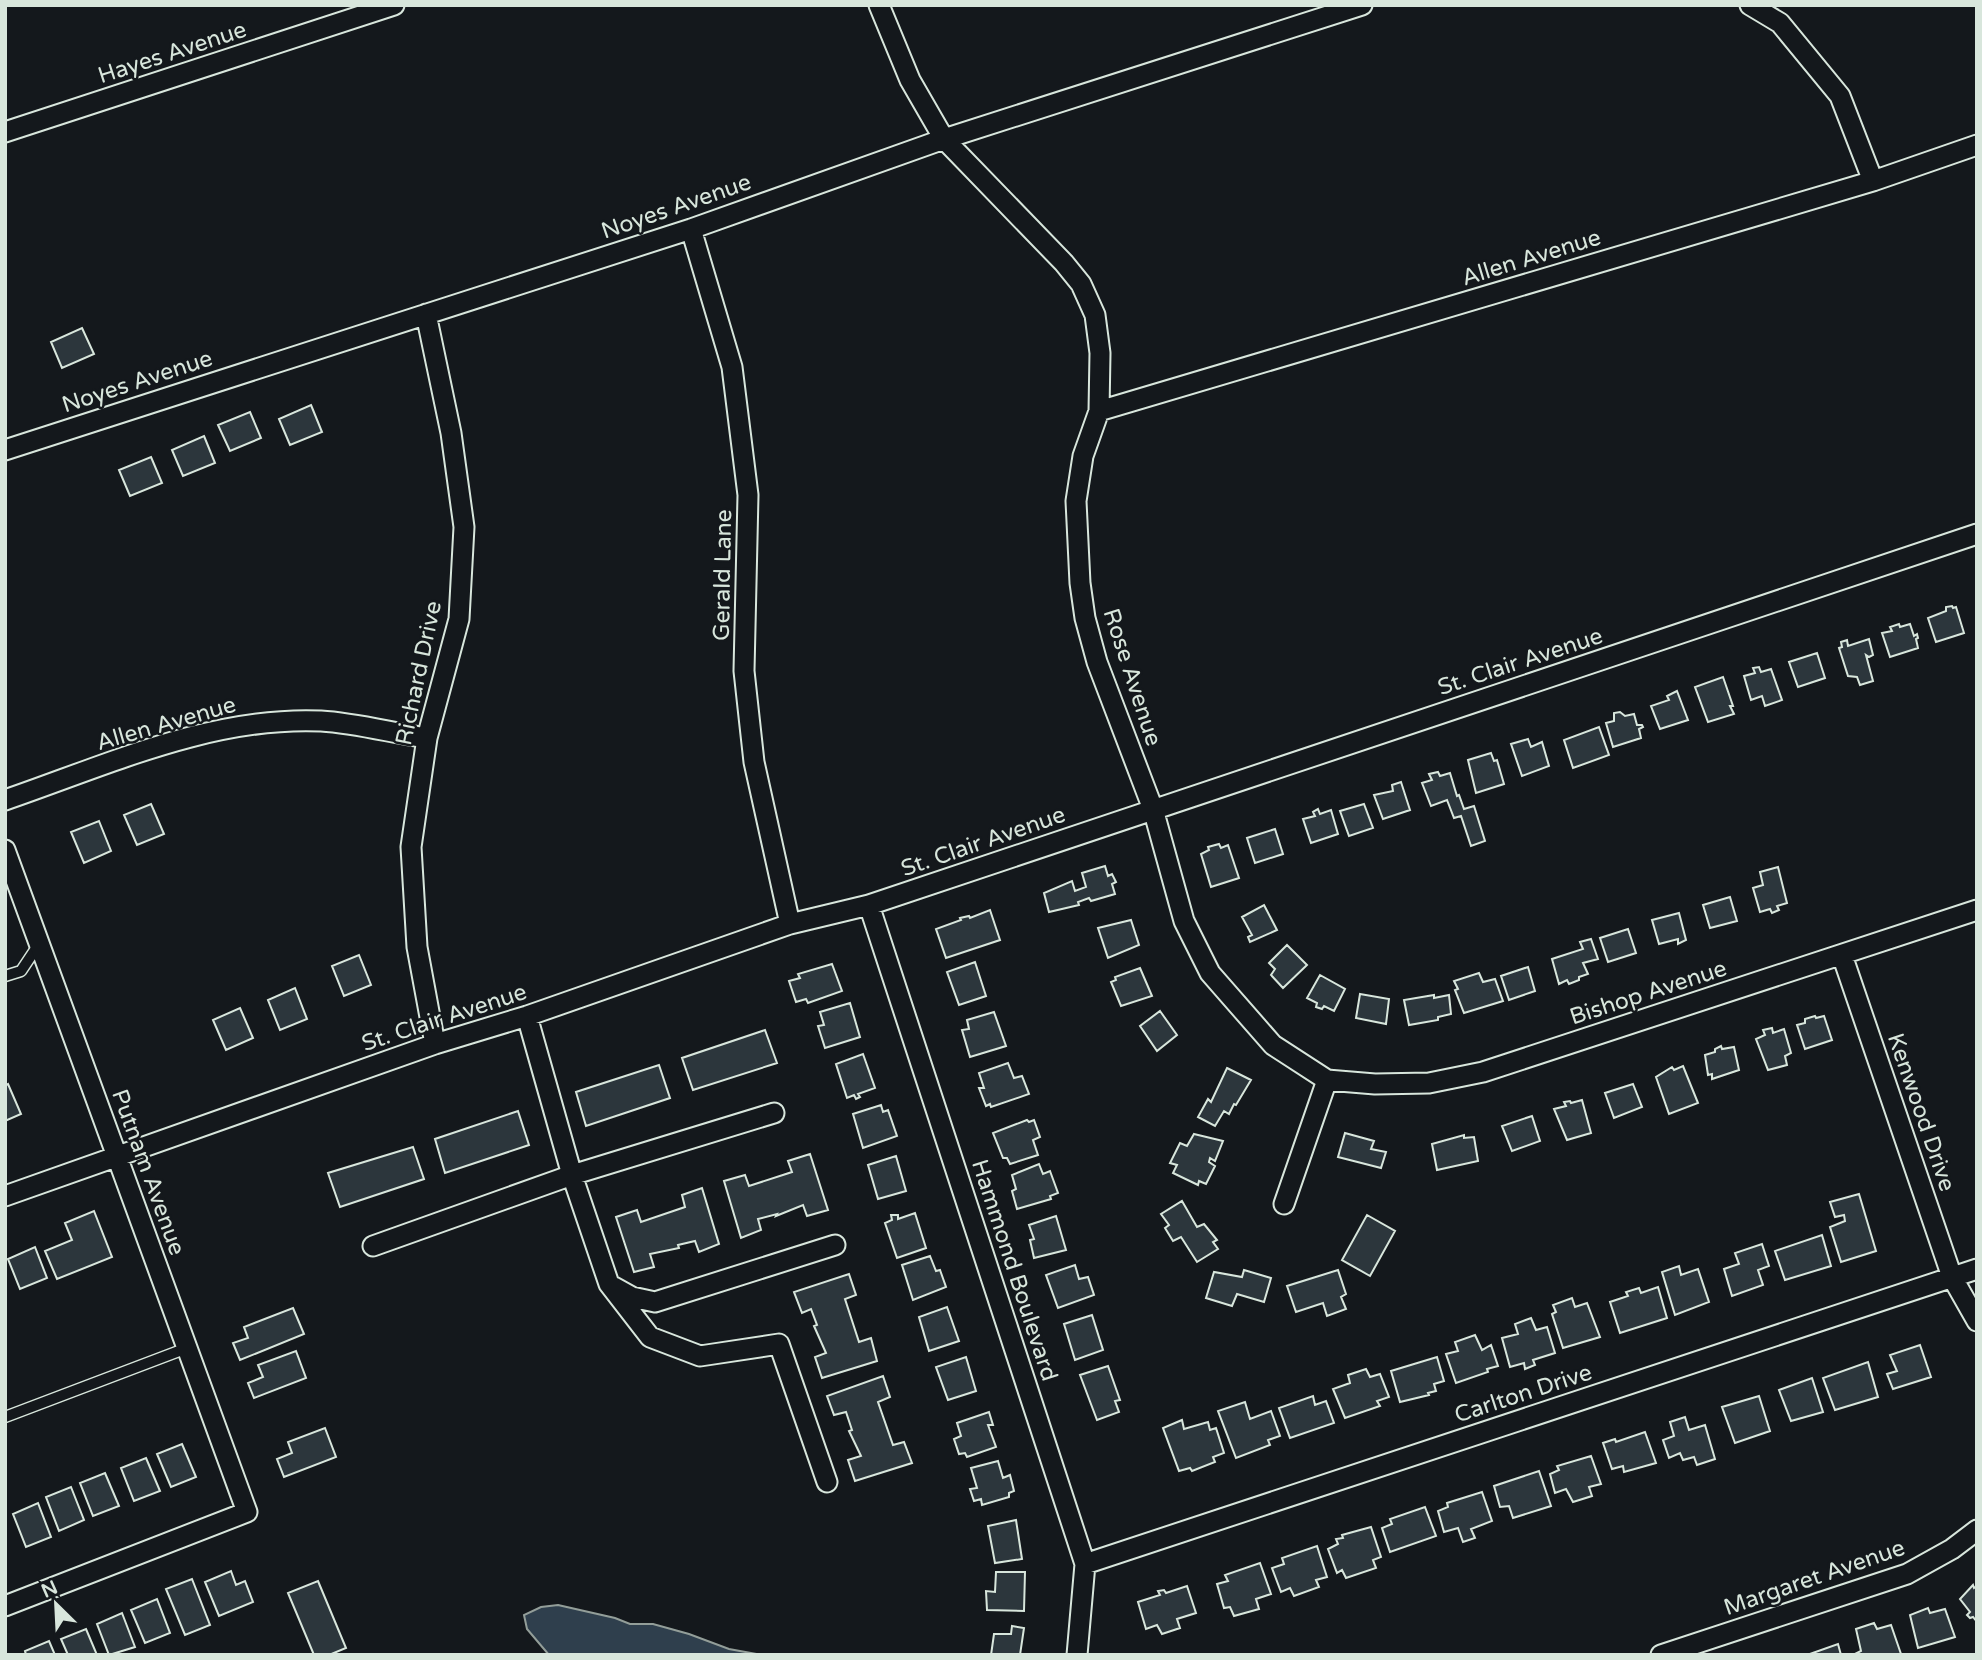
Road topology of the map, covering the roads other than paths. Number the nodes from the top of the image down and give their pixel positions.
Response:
1 (394, 5) edge
2 (878, 5) edge
3 (1362, 5) edge
4 (1750, 5) edge
5 (5, 132) edge
6 (944, 139) junction
7 (1977, 145) edge
8 (1873, 181) junction
9 (691, 229) junction
10 (426, 314) junction
11 (1098, 411) junction
12 (5, 450) edge
13 (1977, 534) edge
14 (427, 738) junction
15 (5, 800) edge
16 (1153, 809) junction
17 (5, 850) edge
18 (869, 905) junction
19 (1977, 910) edge
20 (790, 925) junction
21 (39, 943) junction
22 (1842, 955) junction
23 (5, 976) edge
24 (527, 1016) junction
25 (435, 1044) junction
26 (1327, 1080) junction
27 (774, 1113) dead end
28 (117, 1155) junction
29 (572, 1175) junction
30 (5, 1196) edge
31 (1284, 1203) dead end
32 (835, 1245) dead end
33 (373, 1246) dead end
34 (1977, 1269) edge
35 (1952, 1277) junction
36 (609, 1284) junction
37 (1977, 1321) edge
38 (187, 1348) junction
39 (5, 1416) edge
40 (827, 1482) dead end
41 (1977, 1530) edge
42 (1085, 1564) junction
43 (5, 1605) edge
44 (1077, 1655) edge
45 (1661, 1655) edge

1 - 5 street, Hayes Avenue
2 - 6 street, Rose Avenue
3 - 6 street, Noyes Avenue
4 - 8 street
6 - 9 street, Noyes Avenue
6 - 11 street, Rose Avenue
7 - 8 street, Allen Avenue
8 - 11 street, Allen Avenue
9 - 10 street, Noyes Avenue
9 - 20 street, Gerald Lane
10 - 12 street, Noyes Avenue
10 - 14 street, Richard Drive
11 - 16 street, Rose Avenue
13 - 16 street, St. Clair Avenue
14 - 15 street, Allen Avenue
14 - 25 street, Richard Drive
16 - 18 street, St. Clair Avenue
16 - 26 street, Rose Avenue
17 - 21 street, Putnam Avenue
18 - 20 street, St. Clair Avenue
18 - 42 street, Hammond Boulevard
19 - 22 street, Bishop Avenue
20 - 24 street, St. Clair Avenue
21 - 23 lane
21 - 28 street, Putnam Avenue
22 - 26 street, Bishop Avenue
22 - 35 street, Kenwood Drive
24 - 25 street, St. Clair Avenue
24 - 29 street
25 - 28 street, St. Clair Avenue
26 - 31 street
27 - 29 street
28 - 30 street, St. Clair Avenue
28 - 38 street, Putnam Avenue
29 - 33 street
29 - 36 street
32 - 36 street
34 - 35 street, Carlton Drive
35 - 37 street, Kenwood Drive
35 - 42 street, Carlton Drive
36 - 40 street
38 - 39 lane
38 - 43 street, Putnam Avenue
41 - 45 street, Margaret Avenue
42 - 44 street, Hammond Boulevard

